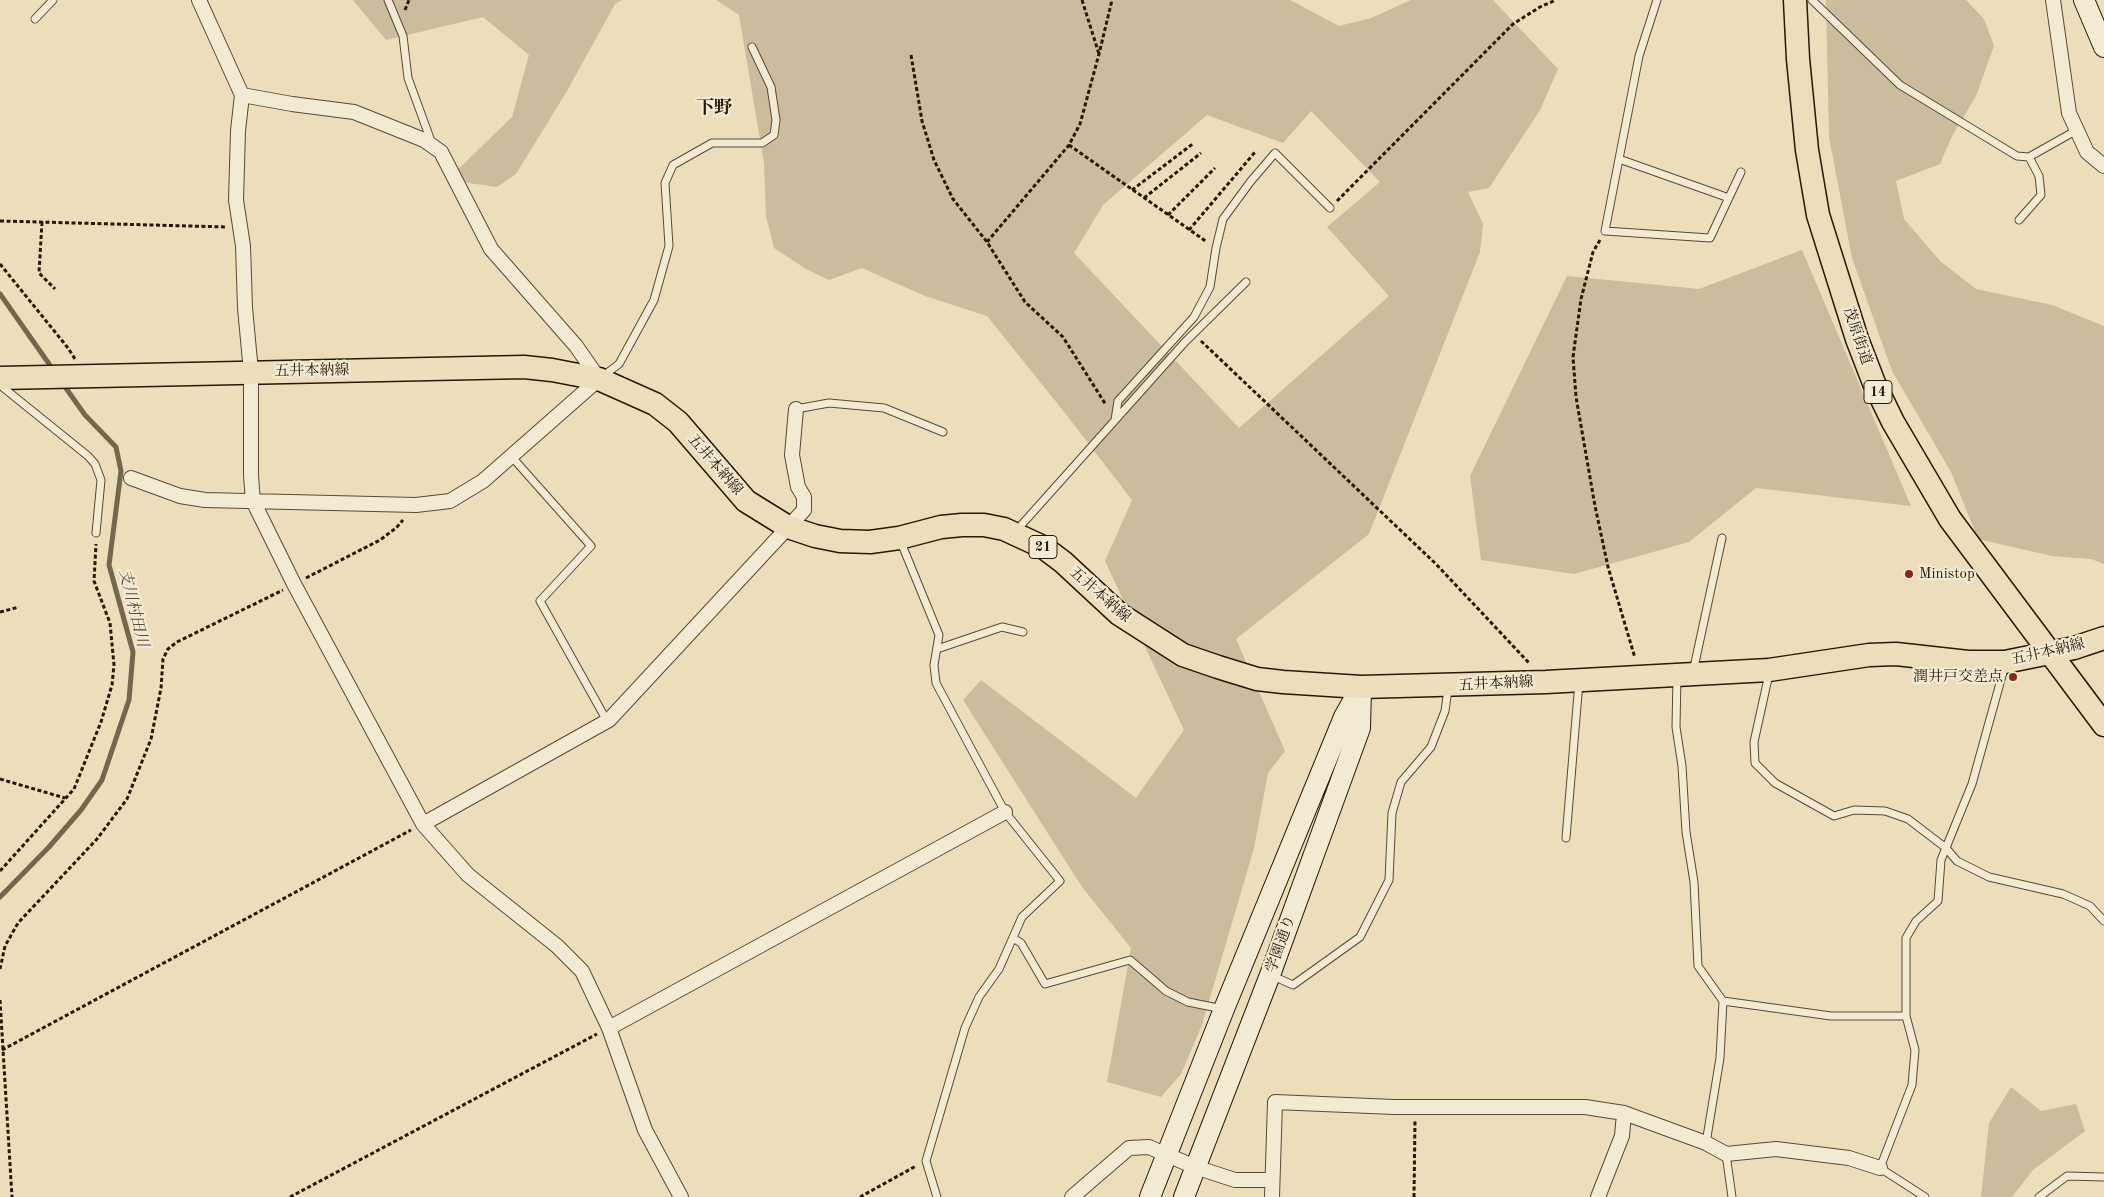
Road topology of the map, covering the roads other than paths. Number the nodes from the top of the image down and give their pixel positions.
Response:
1 (52, 0) edge
2 (199, 0) edge
3 (388, 0) edge
4 (1656, 0) edge
5 (1795, 0) edge
6 (1812, 0) edge
7 (2053, 0) edge
8 (2084, 0) edge
9 (35, 19) dead end
10 (752, 47) dead end
11 (2104, 47) edge
12 (242, 95) junction
13 (2077, 130) junction
14 (433, 146) junction
15 (2029, 157) junction
16 (1619, 160) junction
17 (2104, 166) edge
18 (1741, 172) dead end
19 (1729, 198) junction
20 (1330, 208) road end
21 (2019, 220) dead end
22 (1246, 282) dead end
23 (251, 372) junction
24 (0, 378) edge
25 (599, 379) junction
26 (0, 385) edge
27 (796, 409) joint
28 (1115, 420) junction
29 (944, 432) dead end
30 (511, 456) junction
31 (131, 478) dead end
32 (253, 501) junction
33 (788, 527) junction
34 (96, 533) road end
35 (1014, 533) junction
36 (899, 538) junction
37 (1722, 538) dead end
38 (1023, 632) dead end
39 (2104, 638) edge
40 (937, 649) junction
41 (2050, 652) junction
42 (2005, 662) junction
43 (1769, 670) junction
44 (1685, 674) junction
45 (1580, 679) junction
46 (1449, 686) junction
47 (1361, 687) junction
48 (607, 721) junction
49 (2104, 725) edge
50 (1005, 812) junction
51 (423, 824) junction
52 (1566, 838) dead end
53 (1946, 848) junction
54 (2104, 921) edge
55 (1013, 938) junction
56 (1270, 975) junction
57 (1723, 1001) junction
58 (1224, 1009) junction
59 (1906, 1016) junction
60 (608, 1028) junction
61 (1624, 1113) junction
62 (1706, 1143) junction
63 (1726, 1154) junction
64 (1167, 1156) junction
65 (1195, 1167) junction
66 (1880, 1168) junction
67 (2104, 1177) edge
68 (1271, 1180) junction
69 (681, 1197) edge
70 (937, 1197) edge
71 (1072, 1197) edge
72 (1150, 1197) edge
73 (1184, 1197) edge
74 (1272, 1197) edge
75 (1598, 1197) edge
76 (1732, 1197) edge
77 (1925, 1197) edge
78 (2039, 1197) edge

1 - 9 lane
2 - 12 street
3 - 14 lane
4 - 16 lane
5 - 41 main road, 茂原街道 / 14
6 - 15 lane
7 - 13 street
8 - 11 street
10 - 25 lane
12 - 14 street
12 - 23 street
13 - 15 lane
13 - 17 street
14 - 25 street
15 - 21 lane
16 - 19 lane
16 - 19 lane
18 - 19 lane
20 - 28 lane
22 - 28 lane
23 - 24 main road, 五井本納線 / 21
23 - 25 main road, 五井本納線 / 21
23 - 32 street
25 - 30 street
25 - 33 main road, 五井本納線 / 21
26 - 34 lane
27 - 29 lane
27 - 33 street
28 - 35 lane
30 - 32 street
30 - 48 lane
31 - 32 street
32 - 51 street
33 - 36 main road, 五井本納線 / 21
33 - 48 street
35 - 36 main road, 五井本納線 / 21
35 - 47 main road, 五井本納線 / 21
36 - 40 lane
37 - 44 lane
38 - 40 lane
39 - 41 main road, 五井本納線 / 21
40 - 50 lane
41 - 42 main road, 五井本納線 / 21
41 - 49 main road, 茂原街道 / 14
42 - 43 main road, 五井本納線 / 21
42 - 53 lane
43 - 44 main road, 五井本納線 / 21
43 - 53 lane
44 - 45 main road, 五井本納線 / 21
44 - 57 lane
45 - 46 main road, 五井本納線 / 21
45 - 52 lane
46 - 47 main road, 五井本納線 / 21
46 - 56 lane
47 - 56 street, 学園通り
47 - 58 street
48 - 51 street
50 - 55 lane
50 - 60 street
51 - 60 street
53 - 54 lane
53 - 59 lane
55 - 58 lane
55 - 70 lane
56 - 65 street, 学園通り
57 - 59 lane
57 - 62 lane
58 - 64 street
59 - 66 lane
60 - 69 street
61 - 62 street
61 - 68 street
61 - 75 street
62 - 63 street
63 - 66 street
63 - 76 lane
64 - 65 street
64 - 71 street
64 - 72 street
65 - 68 street
65 - 73 street, 学園通り
66 - 77 lane
67 - 78 lane
68 - 74 street

